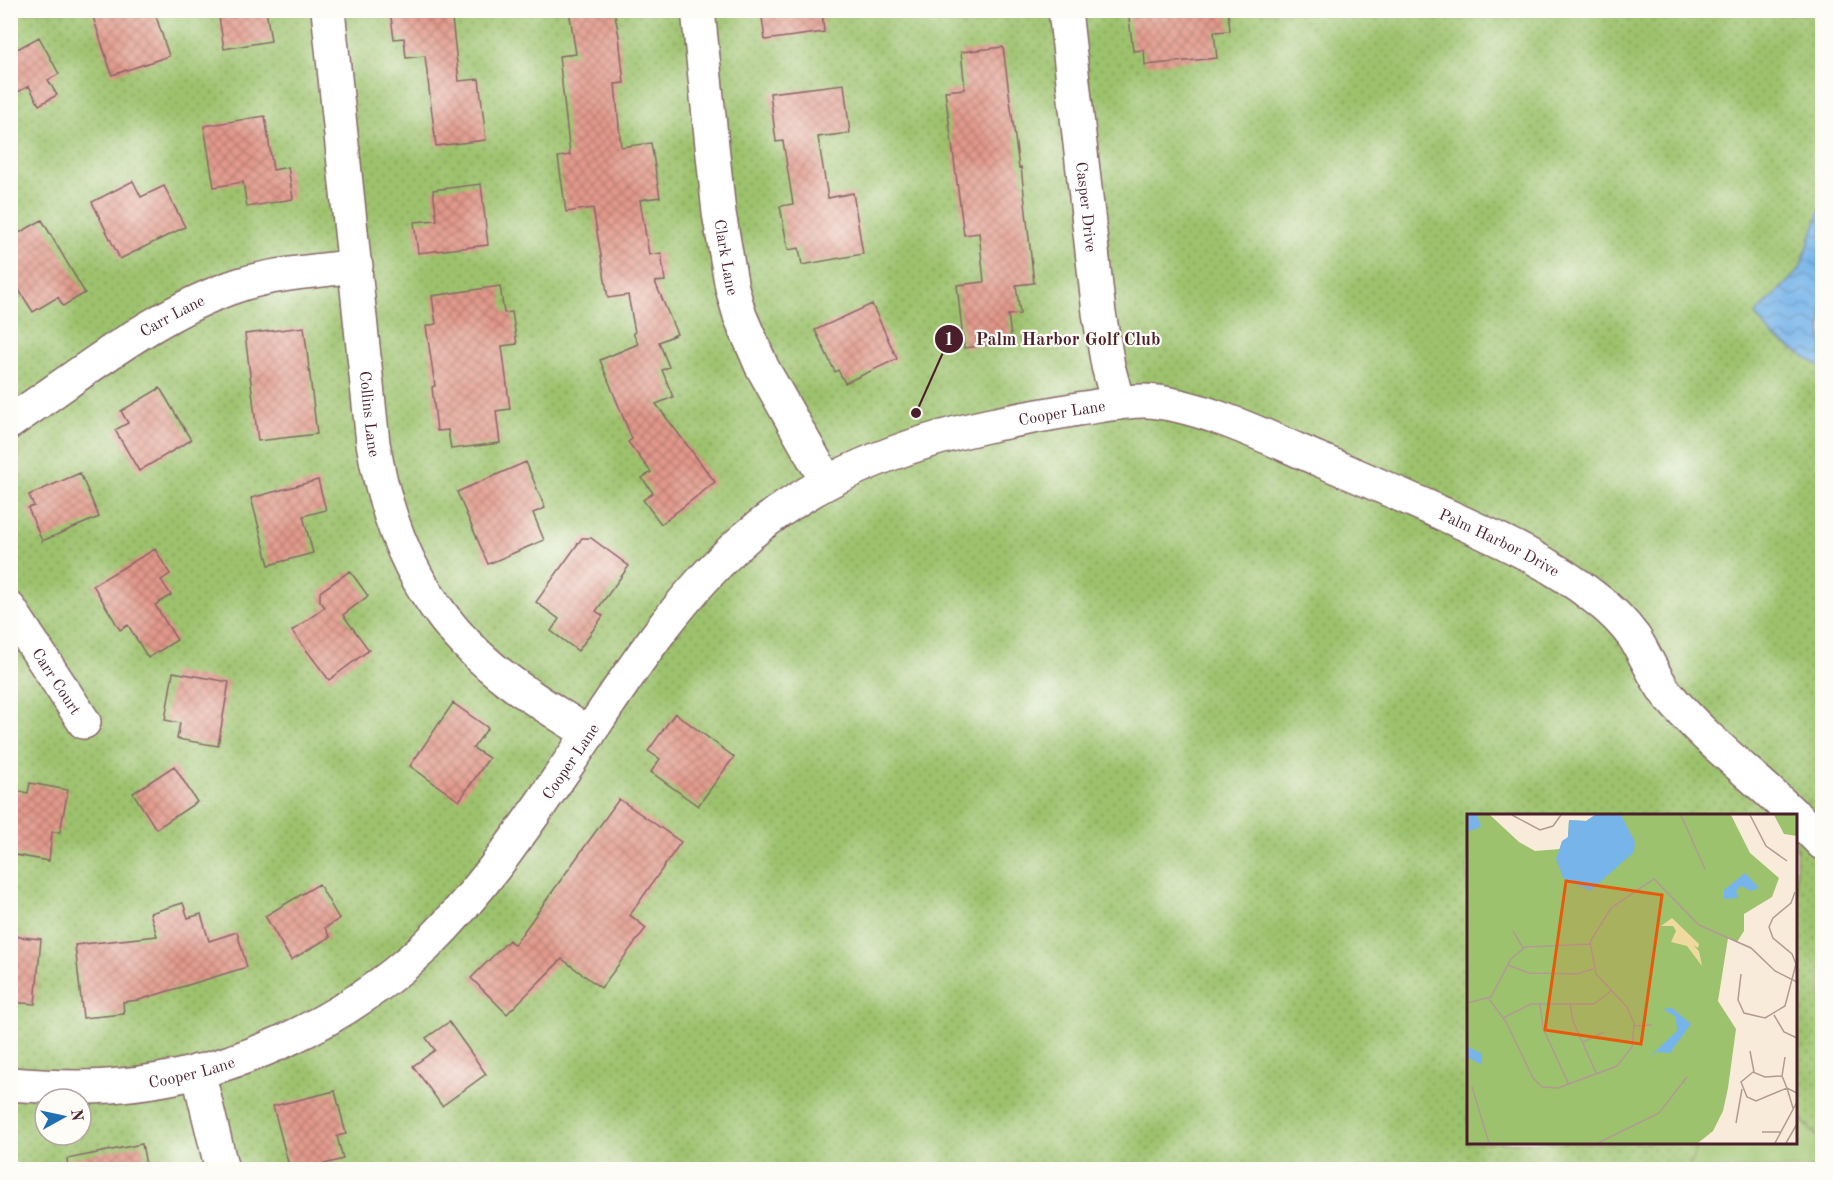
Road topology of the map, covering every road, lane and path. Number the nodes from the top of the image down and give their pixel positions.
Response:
1 (328, 10) edge
2 (698, 10) edge
3 (1065, 10) edge
4 (356, 266) junction
5 (1118, 403) junction
6 (10, 422) edge
7 (827, 482) junction
8 (10, 609) edge
9 (84, 722) dead end
10 (589, 734) junction
11 (1793, 814) edge
12 (1797, 818) edge
13 (1822, 843) edge
14 (198, 1071) junction
15 (10, 1084) edge
16 (222, 1170) edge

1 - 4 street, Collins Lane
2 - 7 street, Clark Lane
3 - 5 street, Casper Drive
4 - 6 street, Carr Lane
4 - 10 street, Collins Lane
5 - 7 street, Cooper Lane
5 - 11 street, Palm Harbor Drive
7 - 10 street, Cooper Lane
8 - 9 street, Carr Court
10 - 14 street, Cooper Lane
12 - 13 street, Palm Harbor Drive
14 - 15 street, Cooper Lane
14 - 16 street

